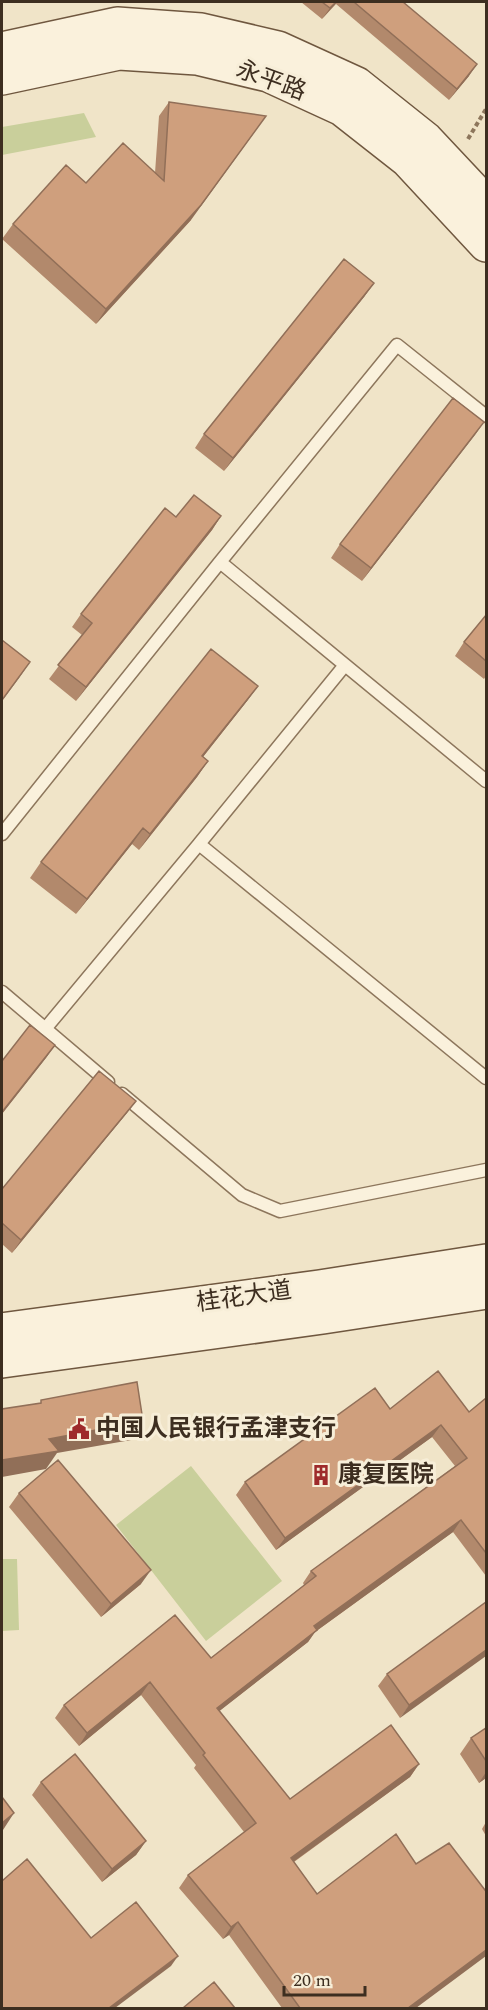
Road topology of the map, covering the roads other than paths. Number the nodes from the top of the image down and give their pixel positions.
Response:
1 (2, 49) edge
2 (2, 78) edge
3 (486, 203) edge
4 (486, 245) edge
5 (486, 416) edge
6 (220, 562) junction
7 (345, 665) junction
8 (486, 781) edge
9 (2, 834) edge
10 (199, 844) junction
11 (2, 992) edge
12 (45, 1029) junction
13 (486, 1078) edge
14 (486, 1170) edge
15 (486, 1261) edge
16 (486, 1292) edge
17 (2, 1330) edge
18 (2, 1361) edge

1 - 3 main road, 永平路
2 - 4 main road, 永平路
5 - 6 lane
6 - 7 lane
6 - 9 lane
7 - 8 lane
7 - 10 lane
10 - 12 lane
10 - 13 lane
11 - 12 lane
12 - 14 lane
15 - 17 main road, 桂花大道
16 - 18 main road, 桂花大道

